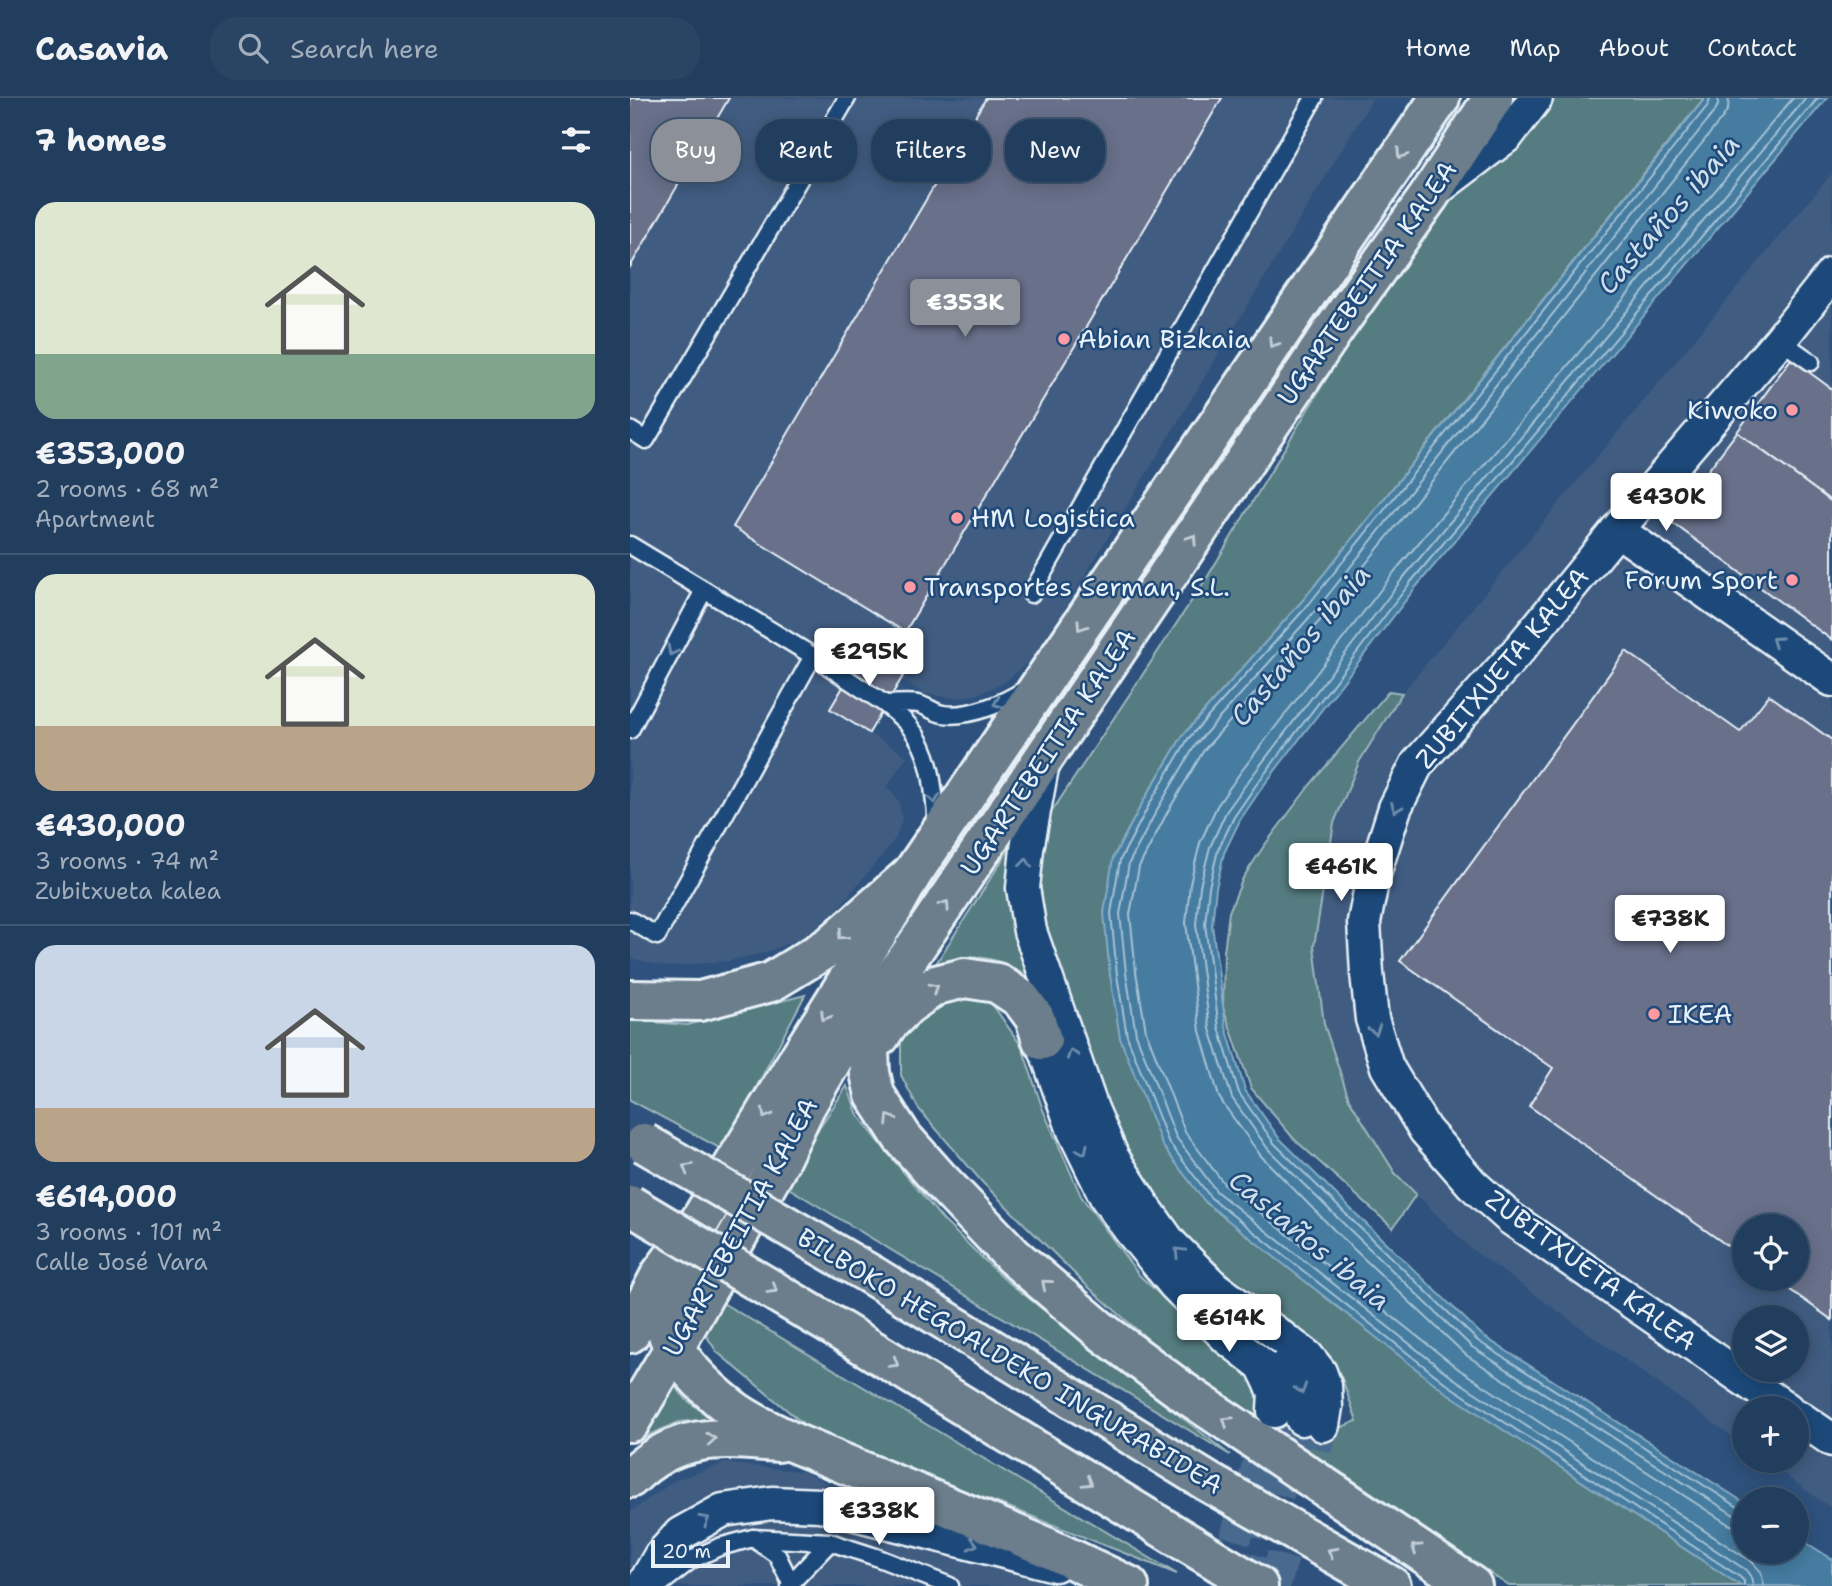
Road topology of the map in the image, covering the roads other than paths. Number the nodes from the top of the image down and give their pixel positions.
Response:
1 (847, 98) edge
2 (1314, 98) edge
3 (1440, 98) edge
4 (1493, 98) edge
5 (1536, 98) edge
6 (1429, 196) junction
7 (1832, 274) edge
8 (1780, 340) junction
9 (1811, 362) dead end
10 (630, 430) edge
11 (1617, 530) junction
12 (630, 545) edge
13 (704, 590) junction
14 (1031, 594) dead end
15 (813, 656) junction
16 (1054, 665) junction
17 (1832, 680) edge
18 (886, 704) junction
19 (630, 730) edge
20 (1044, 758) junction
21 (938, 835) junction
22 (912, 874) junction
23 (630, 920) edge
24 (906, 961) junction
25 (630, 1000) edge
26 (1042, 1040) joint
27 (869, 1052) junction
28 (637, 1139) edge
29 (630, 1205) edge
30 (700, 1221) junction
31 (630, 1333) edge
32 (674, 1348) junction
33 (1768, 1396) edge
34 (630, 1422) edge
35 (1809, 1424) edge
36 (1832, 1440) edge
37 (794, 1443) junction
38 (630, 1478) edge
39 (753, 1538) junction
40 (830, 1542) junction
41 (791, 1584) edge
42 (1126, 1584) edge
43 (643, 1586) edge
44 (658, 1586) edge
45 (950, 1586) edge
46 (1258, 1586) edge
47 (1391, 1586) edge
48 (1472, 1586) edge

1 - 10 lane
2 - 14 lane
3 -> 16 main road, UGARTEBEITIA KALEA
4 - 6 main road, UGARTEBEITIA KALEA
5 - 6 street
20 -> 6 main road, UGARTEBEITIA KALEA
7 - 8 street, ZUBITXUETA KALEA
8 - 9 lane
8 - 11 street, ZUBITXUETA KALEA
17 -> 11 street
11 -> 33 street, ZUBITXUETA KALEA
12 - 13 lane
13 - 15 lane
13 -> 19 lane
15 - 18 lane
15 - 23 lane
16 -> 18 lane
16 - 21 main road, UGARTEBEITIA KALEA
18 -> 21 lane
24 -> 20 main road, UGARTEBEITIA KALEA
26 -> 20 street
21 - 22 main road, UGARTEBEITIA KALEA
22 -> 25 main road
22 -> 30 main road, UGARTEBEITIA KALEA
24 - 27 main road
24 - 32 main road, UGARTEBEITIA KALEA
27 -> 26 main road
48 -> 27 main road
47 -> 28 main road, BILBOKO HEGOALDEKO INGURABIDEA, bridge
29 -> 46 main road, bridge
30 - 31 main road, UGARTEBEITIA KALEA
30 - 32 main road
32 - 34 main road, UGARTEBEITIA KALEA
32 - 37 main road
35 - 36 street
38 -> 37 main road
37 - 42 main road
39 - 40 lane
39 - 41 lane
39 - 44 lane
40 - 41 lane
40 - 45 lane
43 -> 42 street

